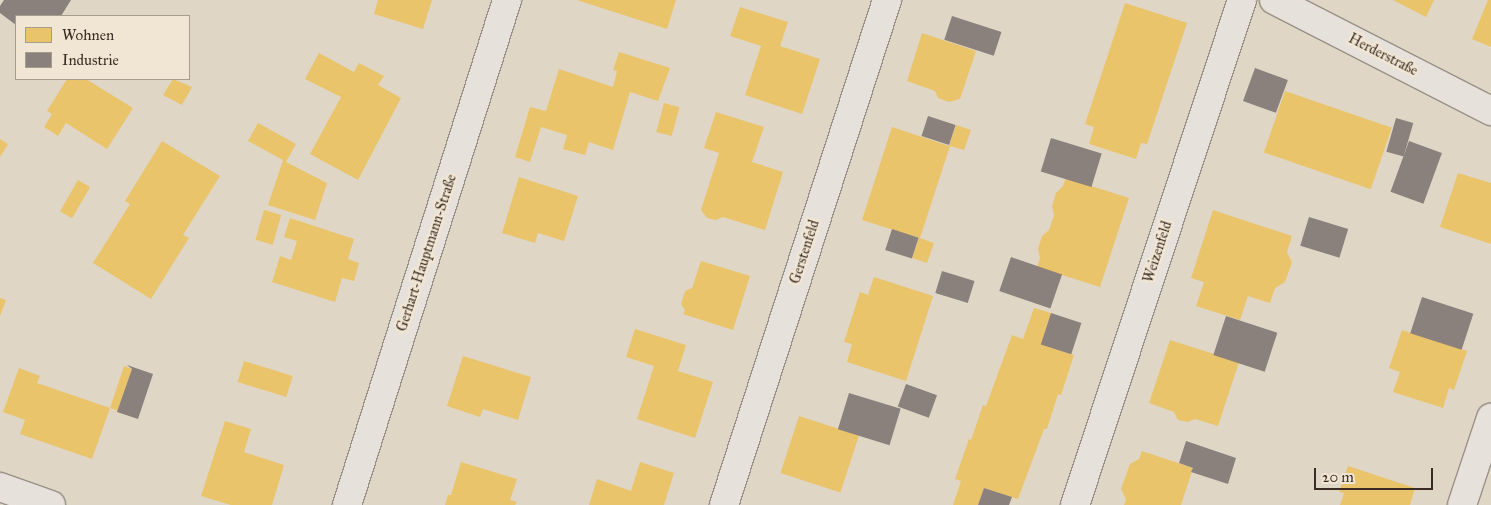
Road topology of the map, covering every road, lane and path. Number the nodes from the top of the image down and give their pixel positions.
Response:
1 (507, 0) edge
2 (887, 0) edge
3 (1242, 0) edge
4 (1274, 0) edge
5 (1491, 111) edge
6 (1491, 418) edge
7 (0, 487) edge
8 (51, 505) edge
9 (347, 505) edge
10 (724, 505) edge
11 (1075, 505) edge
12 (1462, 505) edge

1 - 9 street, Gerhart-Hauptmann-Straße
2 - 10 street, Gerstenfeld
3 - 11 street, Weizenfeld
4 - 5 street, Herderstraße
6 - 12 street
7 - 8 street

